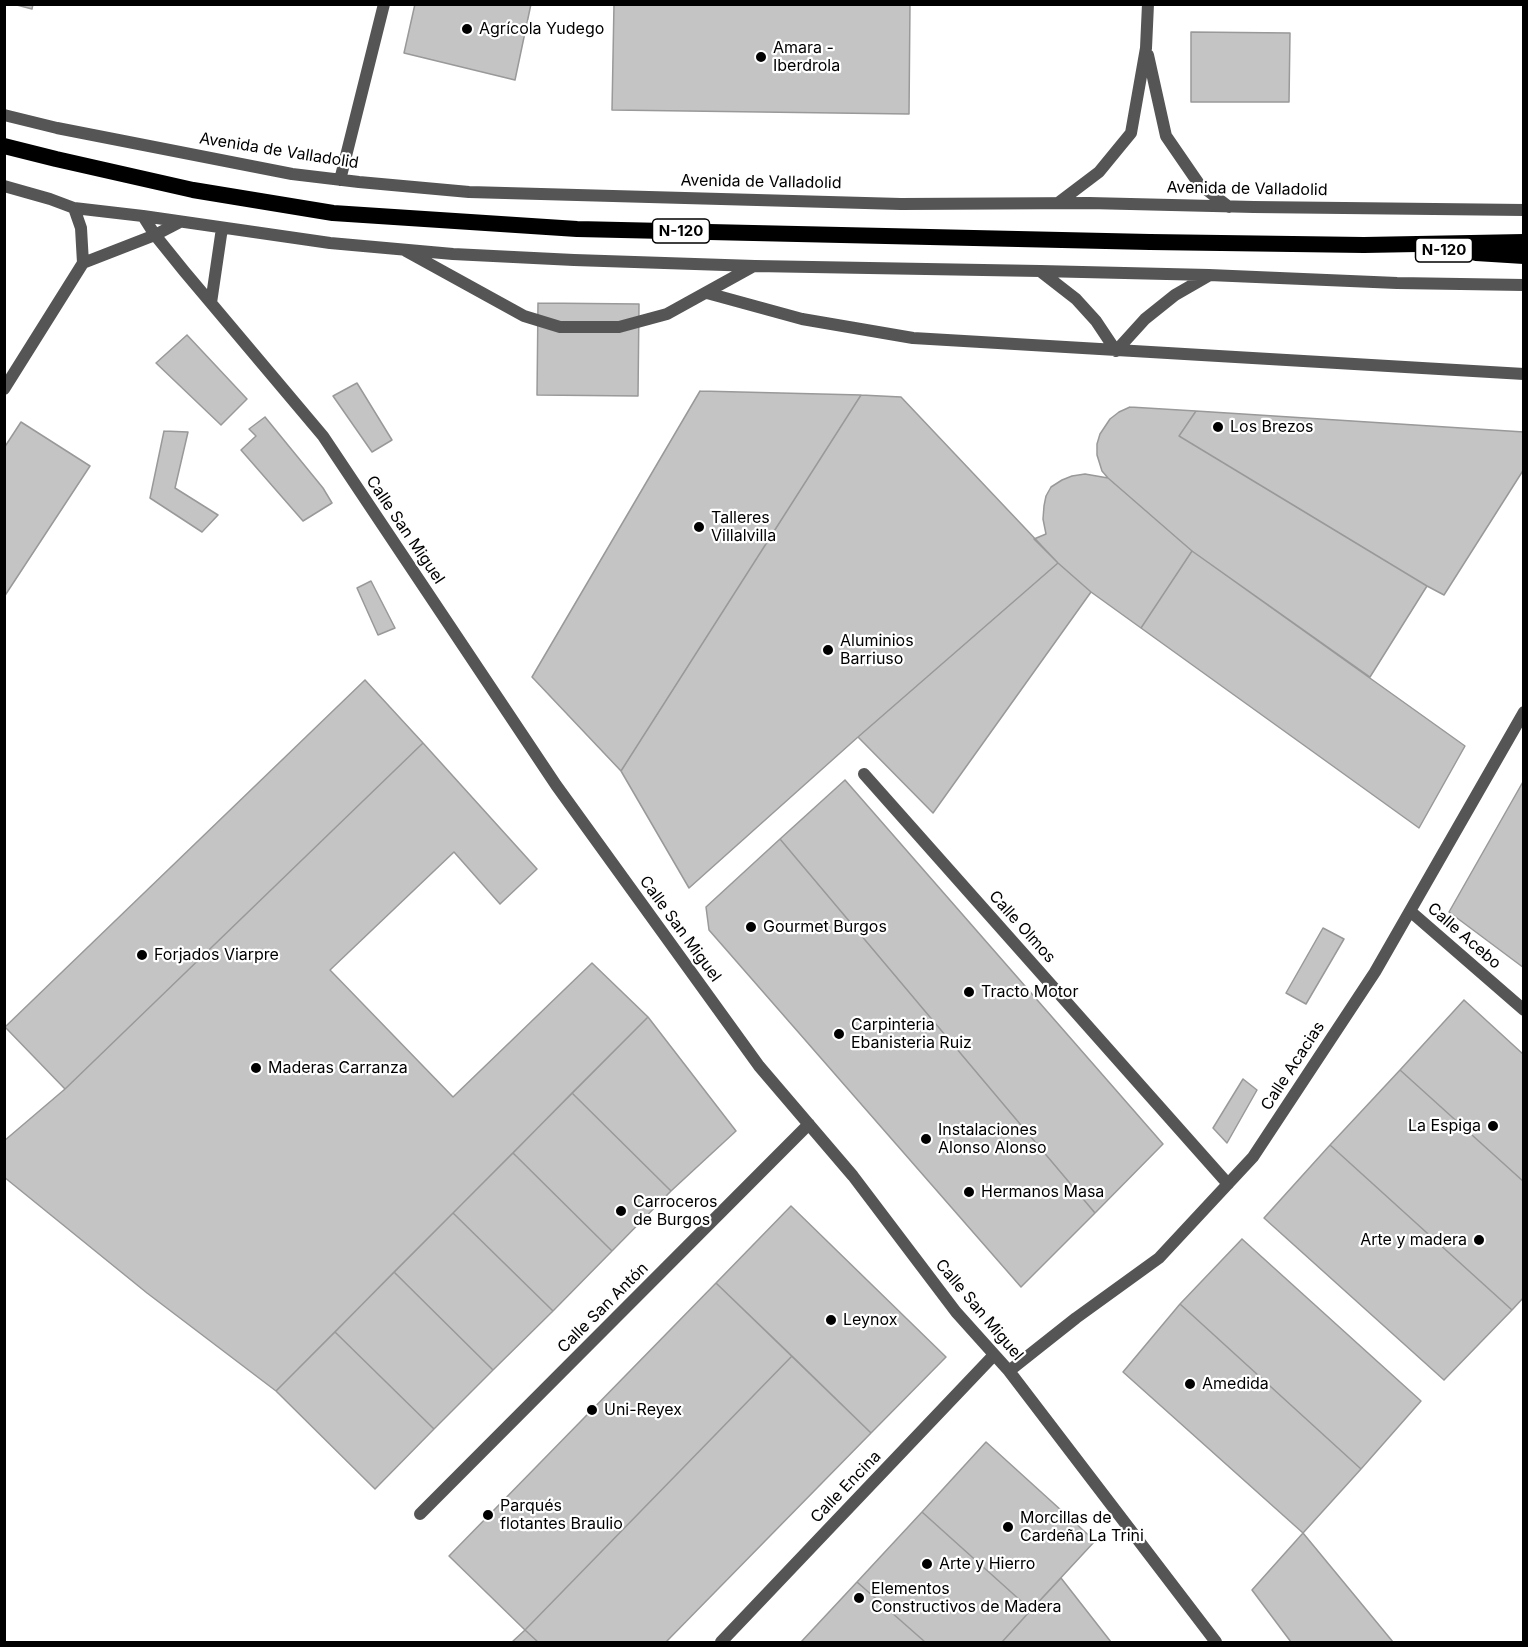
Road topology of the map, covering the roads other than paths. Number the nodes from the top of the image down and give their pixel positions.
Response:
1 (384, 4) edge
2 (1148, 4) edge
3 (1146, 48) junction
4 (4, 115) edge
5 (4, 146) edge
6 (340, 180) junction
7 (4, 186) edge
8 (1058, 203) junction
9 (1228, 207) junction
10 (74, 208) junction
11 (1524, 210) edge
12 (143, 216) junction
13 (180, 222) junction
14 (222, 228) junction
15 (155, 235) junction
16 (1524, 242) edge
17 (1364, 245) junction
18 (402, 249) junction
19 (1524, 256) edge
20 (83, 263) junction
21 (754, 266) junction
22 (1040, 271) junction
23 (1209, 276) junction
24 (1524, 285) edge
25 (707, 293) junction
26 (211, 303) junction
27 (1116, 351) junction
28 (1490, 372) junction
29 (1524, 375) edge
30 (1524, 383) edge
31 (4, 389) edge
32 (1524, 712) edge
33 (864, 774) dead end
34 (1410, 910) junction
35 (1524, 1010) edge
36 (809, 1124) junction
37 (1228, 1184) junction
38 (994, 1355) junction
39 (1009, 1371) junction
40 (420, 1514) dead end
41 (721, 1642) edge
42 (1216, 1642) edge

1 - 6 lane
2 - 3 lane
3 - 8 lane
3 - 9 lane
4 - 6 lane, Avenida de Valladolid
5 - 17 highway, N-120
6 - 8 lane, Avenida de Valladolid
7 - 10 lane
8 - 9 lane, Avenida de Valladolid
9 - 11 lane, Avenida de Valladolid
10 - 12 lane
10 - 20 lane
12 - 13 lane
12 - 15 lane, Calle San Miguel
13 - 14 lane
13 - 15 lane
14 - 18 lane
14 - 26 lane
15 - 20 lane
15 - 26 lane, Calle San Miguel
16 - 17 highway, N-120
17 - 19 highway, N-120
18 - 21 lane
18 - 25 lane
20 - 31 lane
21 - 22 lane
21 - 25 lane
22 - 23 lane
22 - 27 lane
23 - 24 lane
23 - 27 lane
25 - 27 lane
26 - 36 lane, Calle San Miguel
27 - 28 lane
28 - 29 lane
28 - 30 lane
32 - 34 lane, Calle Acacias
33 - 37 lane, Calle Olmos
34 - 35 lane, Calle Acebo
34 - 37 lane, Calle Acacias
36 - 38 lane, Calle San Miguel
36 - 40 lane, Calle San Antón
37 - 39 lane, Calle Acacias
38 - 39 lane, Calle San Miguel
38 - 41 lane, Calle Encina
39 - 42 lane, Calle San Miguel

